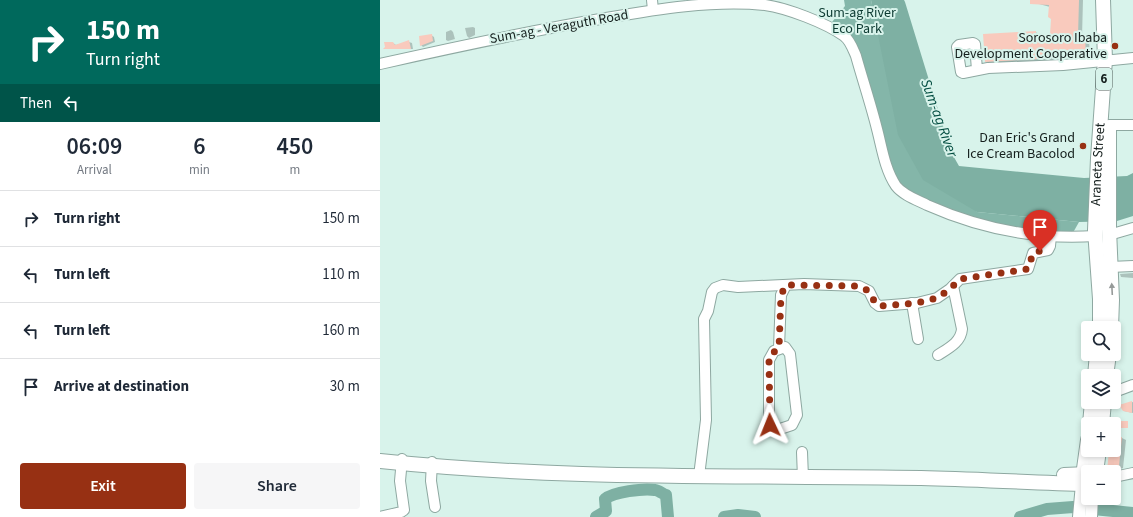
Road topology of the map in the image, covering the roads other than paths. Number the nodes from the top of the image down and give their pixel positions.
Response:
1 (1103, 0) edge
2 (1110, 0) edge
3 (653, 5) edge
4 (1133, 58) edge
5 (1109, 60) junction
6 (380, 64) edge
7 (977, 70) dead end
8 (1133, 124) edge
9 (1109, 125) junction
10 (1103, 158) junction
11 (1133, 228) edge
12 (1102, 233) junction
13 (1051, 236) junction
14 (1110, 266) junction
15 (1133, 266) edge
16 (786, 285) junction
17 (953, 286) junction
18 (912, 303) junction
19 (1100, 321) edge
20 (1111, 321) edge
21 (918, 339) dead end
22 (779, 348) junction
23 (938, 355) dead end
24 (1133, 385) edge
25 (1121, 389) edge
26 (802, 452) dead end
27 (380, 457) edge
28 (401, 461) junction
29 (380, 462) edge
30 (432, 464) junction
31 (1133, 472) edge
32 (699, 474) junction
33 (803, 475) junction
34 (1121, 475) edge
35 (1081, 478) edge
36 (1087, 505) edge
37 (435, 506) dead end
38 (1085, 516) edge
39 (380, 517) edge

1 - 5 highway, Araneta Street / 6
2 - 5 highway, Araneta Street / 6
3 - 6 street, Sum-ag - Veraguth Road
3 - 13 street, Sum-ag - Veraguth Road
4 - 5 street
5 - 7 street
5 - 9 highway, Araneta Street / 6
5 - 10 highway, Araneta Street / 6
8 - 9 street
9 - 10 highway, Araneta Street / 6
10 - 12 highway, Araneta Street / 6
11 - 12 street, Sum-ag - Veraguth Road
12 - 13 street, Sum-ag - Veraguth Road
12 - 14 highway, Araneta Street / 6
12 - 19 highway, Araneta Street / 6
13 - 17 street
14 - 15 street
20 -> 14 highway, Araneta Street / 6
16 - 18 street
16 - 22 street
16 - 32 street
17 - 18 street
17 - 23 street
18 - 21 street
22 - 22 street
24 - 25 street
26 - 33 street
27 - 28 highway
28 - 29 highway
28 - 30 highway
28 - 39 street
30 - 32 highway
30 - 37 street
31 - 34 street
32 - 33 highway
33 - 35 highway
36 - 38 main road

